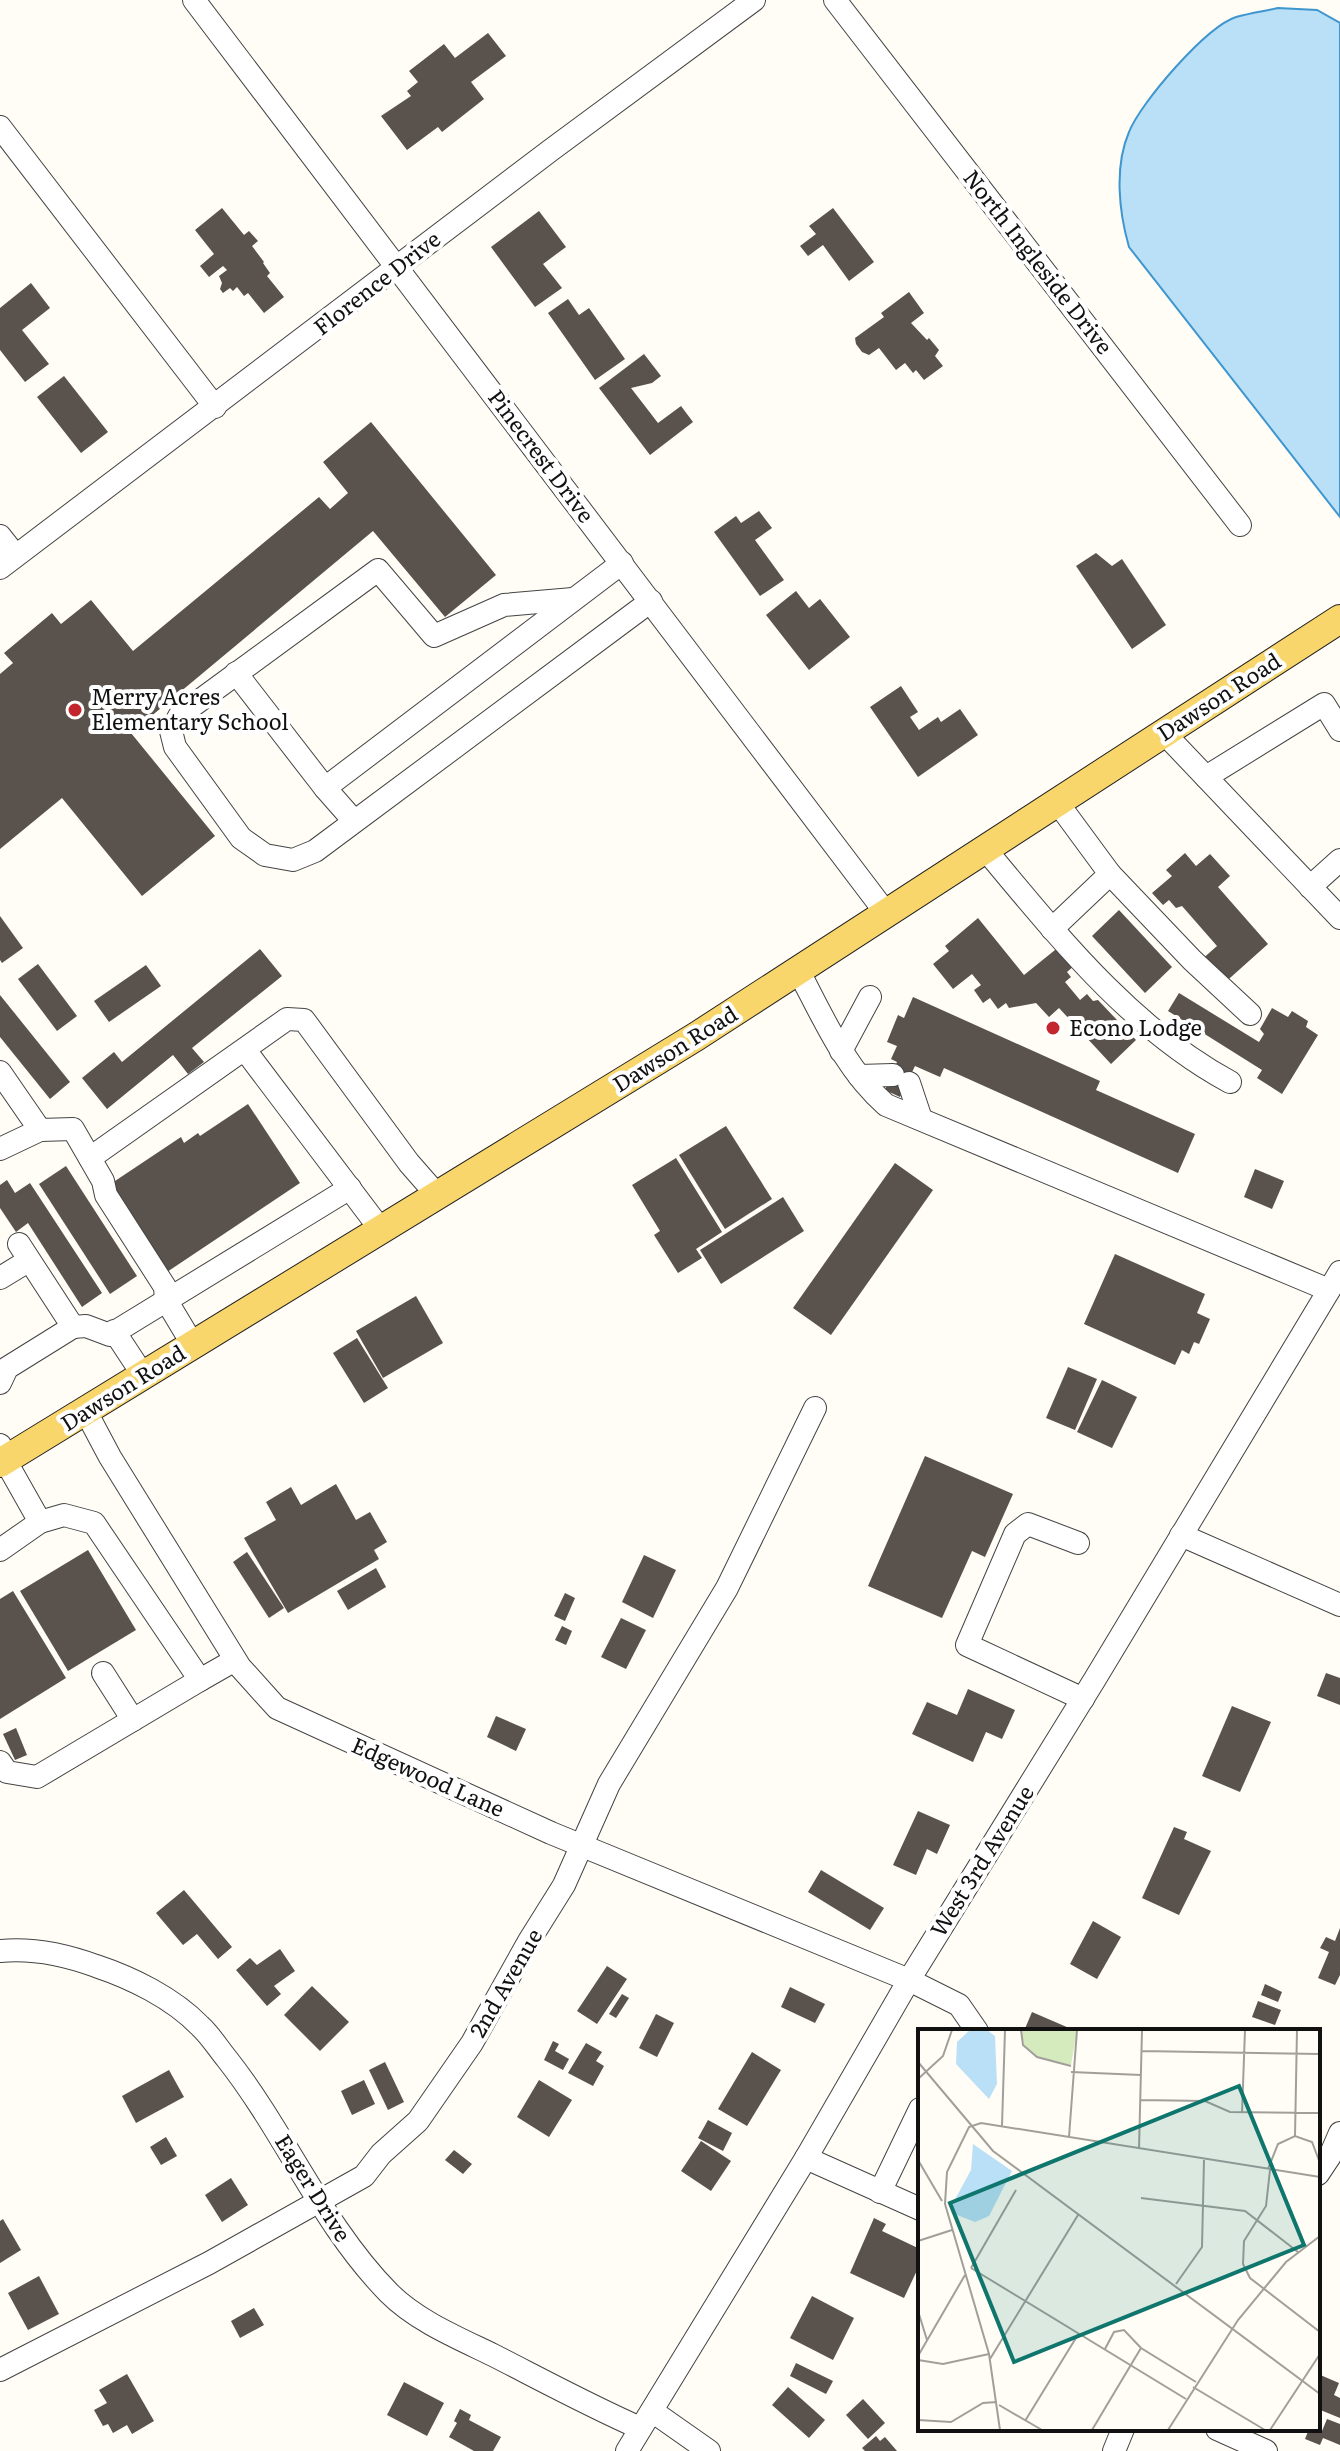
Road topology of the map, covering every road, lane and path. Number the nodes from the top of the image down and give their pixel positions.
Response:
1 (194, 0) edge
2 (754, 0) edge
3 (835, 0) edge
4 (0, 127) edge
5 (397, 269) junction
6 (215, 407) junction
7 (1240, 525) dead end
8 (0, 536) edge
9 (8, 561) edge
10 (622, 563) junction
11 (573, 599) junction
12 (651, 601) junction
13 (1337, 627) edge
14 (236, 673) junction
15 (1340, 730) edge
16 (1164, 733) junction
17 (1206, 777) junction
18 (325, 788) junction
19 (1057, 802) junction
20 (354, 821) junction
21 (985, 849) junction
22 (1340, 860) edge
23 (1110, 874) junction
24 (1310, 887) junction
25 (886, 913) junction
26 (1340, 918) edge
27 (1052, 929) junction
28 (798, 970) junction
29 (870, 997) dead end
30 (1250, 1014) dead end
31 (245, 1050) junction
32 (841, 1051) junction
33 (0, 1072) edge
34 (859, 1076) junction
35 (1230, 1082) dead end
36 (921, 1119) junction
37 (40, 1130) junction
38 (0, 1149) edge
39 (90, 1158) junction
40 (350, 1188) junction
41 (437, 1195) junction
42 (381, 1230) junction
43 (0, 1278) edge
44 (1335, 1281) edge
45 (166, 1300) junction
46 (73, 1327) junction
47 (114, 1331) junction
48 (193, 1345) junction
49 (2, 1369) edge
50 (143, 1375) junction
51 (815, 1408) dead end
52 (85, 1410) junction
53 (2, 1456) edge
54 (40, 1522) junction
55 (1181, 1535) junction
56 (1078, 1543) dead end
57 (0, 1550) edge
58 (1340, 1605) edge
59 (235, 1660) junction
60 (103, 1673) dead end
61 (200, 1680) junction
62 (1083, 1699) junction
63 (133, 1720) junction
64 (0, 1762) edge
65 (583, 1846) junction
66 (0, 1951) edge
67 (909, 1980) junction
68 (976, 2029) edge
69 (918, 2113) edge
70 (1340, 2133) edge
71 (806, 2158) junction
72 (1320, 2171) edge
73 (880, 2192) junction
74 (318, 2201) junction
75 (918, 2208) edge
76 (0, 2370) edge
77 (646, 2420) junction
78 (1122, 2431) edge
79 (1221, 2431) edge
80 (627, 2451) edge
81 (709, 2451) edge
82 (1114, 2451) edge
83 (1266, 2451) edge

1 - 5 street, Pinecrest Drive
2 - 5 street, Florence Drive
3 - 7 street, North Ingleside Drive
4 - 6 street
5 - 6 street, Florence Drive
5 - 10 street, Pinecrest Drive
6 - 9 street, Florence Drive
8 - 9 street
10 - 11 street
10 - 12 street, Pinecrest Drive
11 - 14 street
11 - 18 street
12 - 20 street
12 - 25 street, Pinecrest Drive
13 - 16 main road, Dawson Road
14 - 18 street
14 - 20 street
15 - 17 street
16 - 17 street
16 - 19 main road, Dawson Road
17 - 24 street
18 - 20 street
19 - 21 main road, Dawson Road
19 - 23 street
21 - 25 main road, Dawson Road
21 - 27 street
22 - 24 street
23 - 27 street
23 - 30 street
24 - 26 street
25 - 28 main road, Dawson Road
27 - 35 street
28 - 32 street
28 - 41 main road, Dawson Road
29 - 32 street
31 - 39 street
31 - 40 street
31 - 41 street
32 - 34 street
33 - 37 street
34 - 36 street
34 - 36 street
36 - 44 street
37 - 38 street
37 - 39 street
39 - 45 street
40 - 42 street
40 - 45 street
41 - 42 main road, Dawson Road
42 - 48 main road, Dawson Road
43 - 46 street
44 - 55 street, West 3rd Avenue
45 - 47 street
45 - 48 street
46 - 47 street
46 - 49 street
47 - 50 street
48 - 50 main road, Dawson Road
50 - 52 main road, Dawson Road
51 - 65 street, 2nd Avenue
52 - 53 main road, Dawson Road
52 - 59 street, Edgewood Lane
53 - 54 street
54 - 57 street
54 - 61 street
55 - 58 street
55 - 62 street, West 3rd Avenue
56 - 62 street
59 - 61 street
59 - 65 street, Edgewood Lane
60 - 63 street
61 - 63 street
62 - 67 street, West 3rd Avenue
63 - 64 street
65 - 67 street, Edgewood Lane
65 - 74 street, 2nd Avenue
66 - 74 street, Eager Drive
67 - 68 street, Edgewood Lane
67 - 71 street, West 3rd Avenue
69 - 73 street
70 - 72 street
71 - 73 street
71 - 77 street, West 3rd Avenue
73 - 75 street
74 - 76 street, 2nd Avenue
74 - 77 street, Eager Drive
77 - 80 street, West 3rd Avenue
77 - 81 street, Eager Drive
78 - 82 street
79 - 83 street

